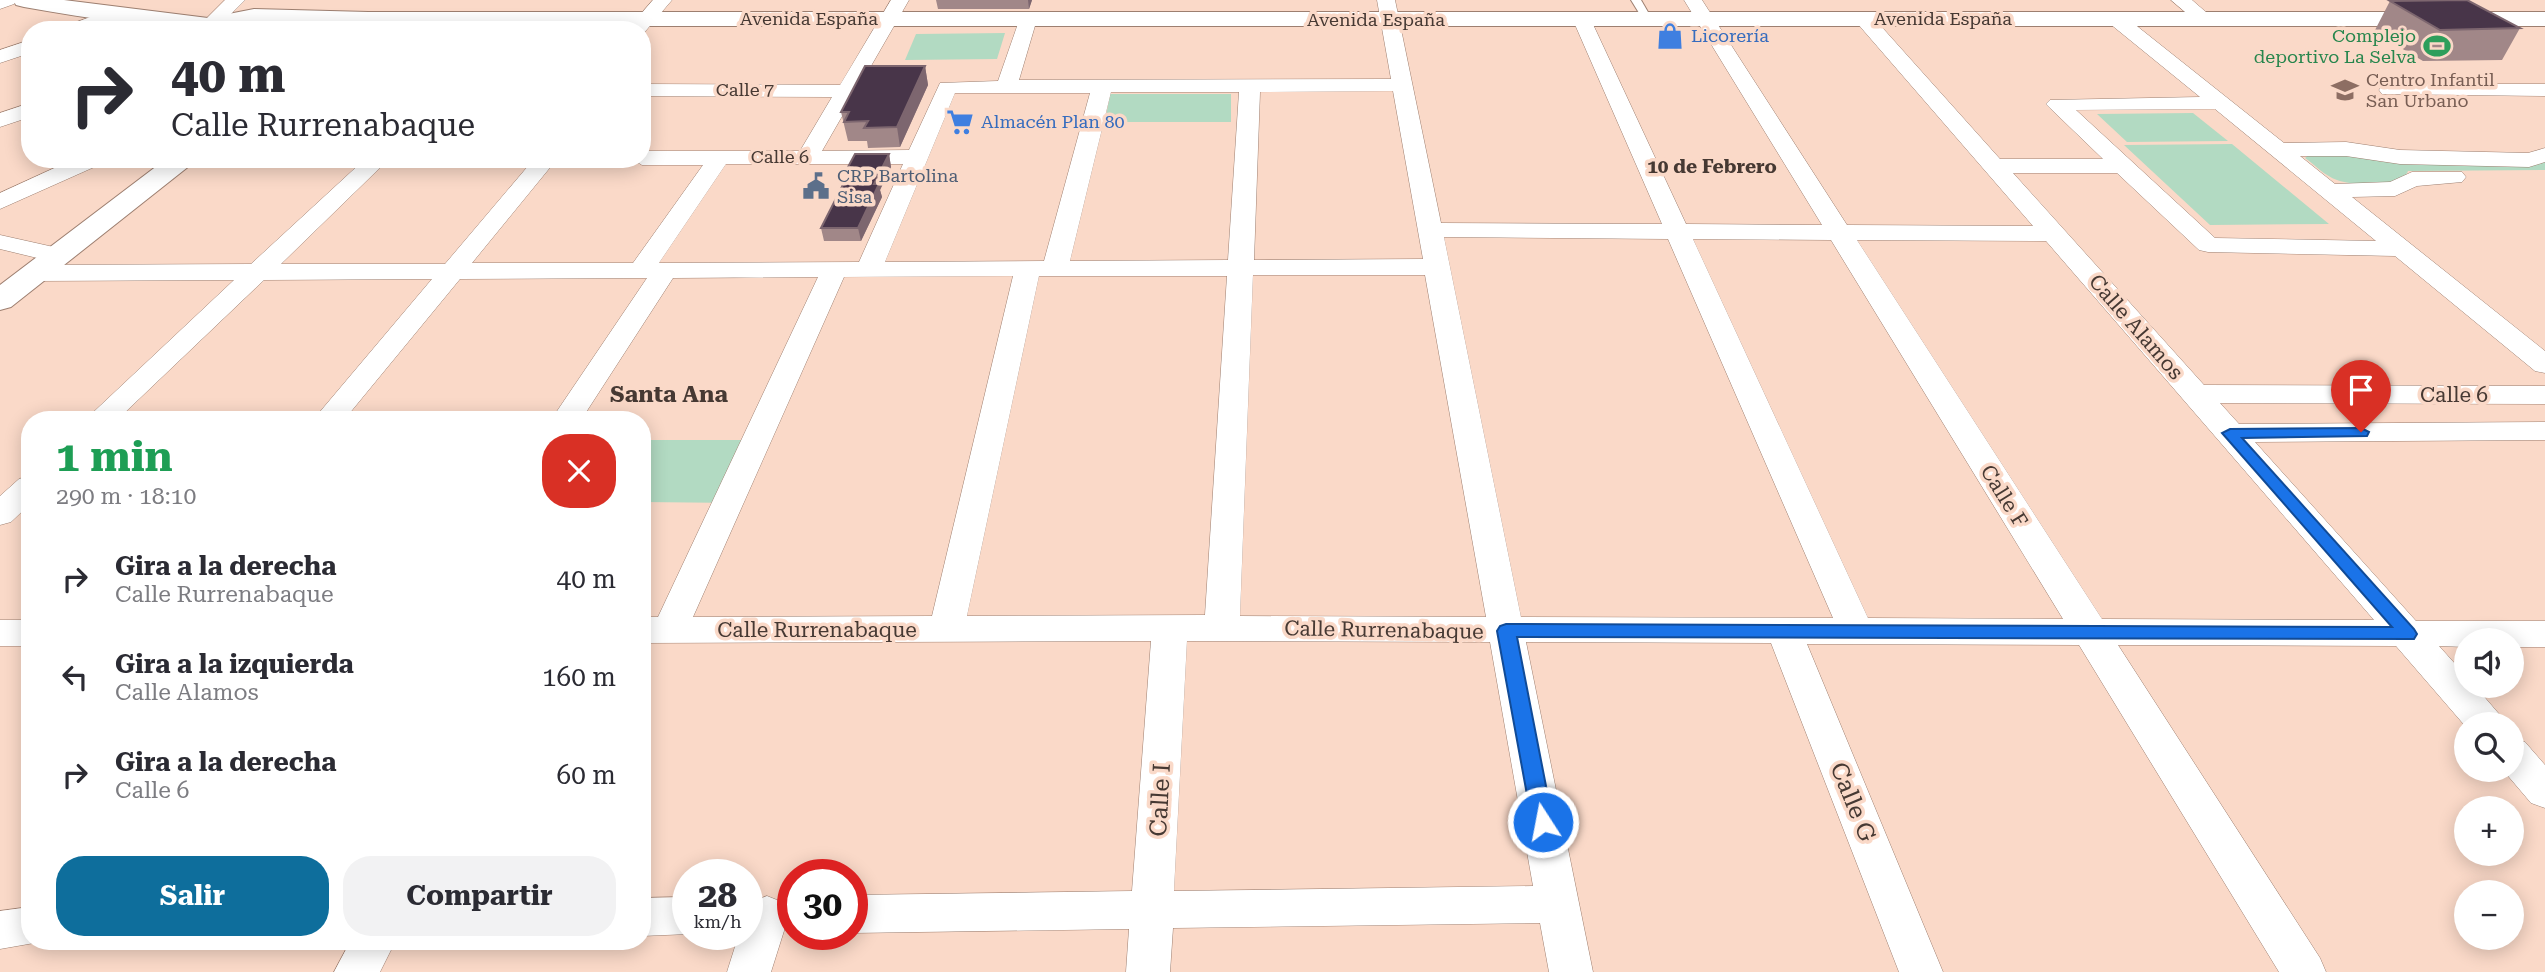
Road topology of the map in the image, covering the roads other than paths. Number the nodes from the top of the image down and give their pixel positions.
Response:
1 (8, 0) edge
2 (24, 0) edge
3 (236, 0) edge
4 (393, 0) edge
5 (663, 0) edge
6 (2180, 0) edge
7 (0, 3) edge
8 (895, 10) edge
9 (1388, 10) edge
10 (1642, 10) edge
11 (1699, 10) edge
12 (78, 13) edge
13 (1028, 19) junction
14 (1864, 19) junction
15 (2116, 19) junction
16 (2205, 19) junction
17 (2545, 19) edge
18 (1582, 20) junction
19 (158, 21) edge
20 (217, 21) edge
21 (236, 21) edge
22 (321, 21) edge
23 (365, 21) edge
24 (644, 21) edge
25 (651, 23) edge
26 (21, 49) edge
27 (0, 57) edge
28 (1403, 85) junction
29 (1007, 86) junction
30 (1102, 86) junction
31 (1250, 86) junction
32 (651, 90) edge
33 (847, 90) junction
34 (2389, 90) dead end
35 (2540, 93) edge
36 (2220, 103) junction
37 (21, 113) edge
38 (0, 121) edge
39 (2278, 150) junction
40 (2545, 155) edge
41 (807, 157) junction
42 (917, 157) junction
43 (651, 158) edge
44 (720, 158) junction
45 (1994, 166) junction
46 (2124, 166) junction
47 (74, 168) edge
48 (172, 168) edge
49 (368, 168) edge
50 (537, 168) edge
51 (2545, 178) edge
52 (2329, 191) junction
53 (0, 202) edge
54 (1431, 230) junction
55 (1678, 232) junction
56 (1840, 233) junction
57 (2054, 234) junction
58 (0, 242) edge
59 (2400, 249) junction
60 (47, 264) junction
61 (1438, 267) junction
62 (1240, 268) junction
63 (835, 269) junction
64 (869, 269) junction
65 (1042, 269) junction
66 (653, 270) junction
67 (451, 271) junction
68 (258, 272) junction
69 (0, 300) edge
70 (2545, 365) edge
71 (2195, 394) junction
72 (2545, 395) edge
73 (110, 411) edge
74 (335, 411) edge
75 (571, 411) edge
76 (2545, 431) edge
77 (2230, 433) junction
78 (21, 494) edge
79 (0, 514) edge
80 (1170, 628) junction
81 (1222, 628) junction
82 (947, 629) junction
83 (656, 630) edge
84 (1506, 631) junction
85 (1784, 632) junction
86 (1857, 632) junction
87 (0, 633) edge
88 (21, 633) edge
89 (2091, 633) junction
90 (2408, 634) junction
91 (2545, 634) edge
92 (2476, 712) edge
93 (2524, 768) edge
94 (2545, 792) edge
95 (1558, 904) junction
96 (1154, 910) junction
97 (868, 914) edge
98 (769, 915) edge
99 (672, 916) edge
100 (651, 917) edge
101 (21, 927) edge
102 (0, 930) edge
103 (368, 950) edge
104 (356, 972) edge
105 (749, 972) edge
106 (1148, 972) edge
107 (1570, 972) edge
108 (1921, 972) edge
109 (2304, 972) edge

1 - 7 street
2 - 12 street, Avenida España
3 - 20 street
4 - 23 street
5 - 24 street
6 - 16 street
8 - 13 street, Avenida España
8 - 25 street, Avenida España
8 - 33 street
9 - 13 street, Avenida España
9 - 18 street, Avenida España
9 - 28 street
10 - 11 street, Avenida España
10 - 18 street, Avenida España
11 - 14 street, Avenida España
11 - 56 street, Calle F
12 - 19 street, Avenida España
13 - 29 street
14 - 15 street, Avenida España
14 - 45 street, Calle Alamos
15 - 16 street, Avenida España
15 - 36 street
16 - 17 street, Avenida España
18 - 55 street
21 - 22 street, Avenida España
26 - 27 street
28 - 31 street
28 - 54 street
29 - 30 street
29 - 42 street
30 - 31 street
30 - 65 street
31 - 62 street
32 - 33 street, Calle 7
33 - 41 street
34 - 35 street
36 - 39 street
36 - 46 street
37 - 38 street
39 - 40 street
39 - 52 street
41 - 42 street, Calle 6
41 - 44 street, Calle 6
42 - 64 street
43 - 44 street, Calle 6
44 - 66 street
45 - 46 street
45 - 57 street, Calle Alamos
46 - 59 street
47 - 53 street
48 - 60 street
49 - 68 street
50 - 67 street
51 - 52 street
52 - 59 street
54 - 55 street
54 - 61 street
55 - 56 street
55 - 86 street
56 - 57 street
56 - 89 street, Calle F
57 - 71 street, Calle Alamos
58 - 60 street
59 - 70 street
60 - 68 street
60 - 69 street
61 - 62 street
61 - 84 street
62 - 65 street
62 - 81 street
63 - 64 street
63 - 66 street
63 - 83 street
64 - 65 street
65 - 82 street
66 - 67 street
66 - 75 street
67 - 68 street
67 - 74 street
68 - 73 street
71 - 72 street, Calle 6
71 - 77 street, Calle Alamos
76 - 77 street, Calle 6
77 - 90 street, Calle Alamos
78 - 79 street
80 - 81 street, Calle Rurrenabaque
80 - 82 street, Calle Rurrenabaque
80 - 96 street, Calle I
81 - 84 street, Calle Rurrenabaque
82 - 83 street, Calle Rurrenabaque
84 - 85 street, Calle Rurrenabaque
84 - 95 street
85 - 86 street, Calle Rurrenabaque
85 - 108 street, Calle G
86 - 89 street, Calle Rurrenabaque
87 - 88 street
89 - 90 street, Calle Rurrenabaque
89 - 109 street, Calle F
90 - 91 street, Calle Rurrenabaque
90 - 92 street, Calle Alamos
93 - 94 street
95 - 96 street
95 - 107 street
96 - 97 street
96 - 106 street, Calle I
98 - 105 street
99 - 100 street
101 - 102 street
103 - 104 street

